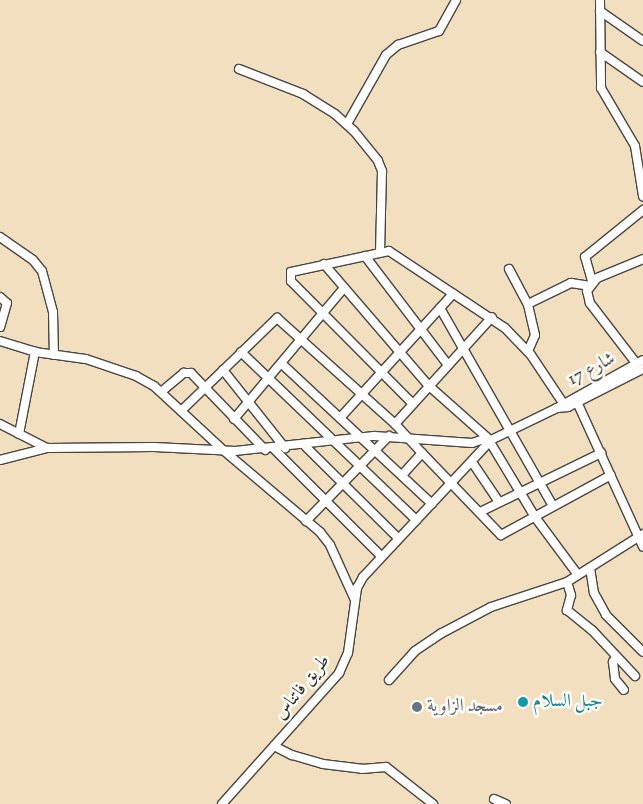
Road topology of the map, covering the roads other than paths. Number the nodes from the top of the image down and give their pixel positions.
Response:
1 (456, 0) edge
2 (600, 0) edge
3 (600, 11) junction
4 (643, 41) edge
5 (600, 52) junction
6 (239, 69) dead end
7 (643, 82) edge
8 (347, 124) junction
9 (643, 196) edge
10 (643, 210) edge
11 (0, 237) edge
12 (380, 252) junction
13 (365, 256) junction
14 (643, 259) edge
15 (324, 264) junction
16 (509, 269) dead end
17 (590, 284) junction
18 (344, 288) junction
19 (453, 294) junction
20 (0, 297) edge
21 (528, 304) junction
22 (440, 308) junction
23 (324, 313) junction
24 (492, 317) junction
25 (0, 327) edge
26 (420, 328) junction
27 (304, 339) junction
28 (0, 341) edge
29 (463, 348) junction
30 (399, 351) junction
31 (528, 351) junction
32 (36, 352) junction
33 (241, 352) junction
34 (54, 355) junction
35 (639, 362) edge
36 (282, 364) junction
37 (448, 365) junction
38 (643, 369) edge
39 (223, 370) junction
40 (381, 372) junction
41 (269, 380) junction
42 (429, 386) junction
43 (205, 388) junction
44 (161, 392) junction
45 (362, 394) junction
46 (249, 402) junction
47 (577, 402) junction
48 (413, 404) junction
49 (560, 406) junction
50 (181, 411) junction
51 (340, 418) junction
52 (234, 419) junction
53 (0, 424) edge
54 (395, 424) junction
55 (512, 430) junction
56 (19, 434) junction
57 (389, 436) junction
58 (360, 437) junction
59 (408, 437) junction
60 (331, 440) junction
61 (489, 440) junction
62 (303, 444) junction
63 (47, 448) junction
64 (285, 448) junction
65 (274, 449) junction
66 (223, 450) junction
67 (265, 450) junction
68 (376, 451) junction
69 (422, 453) junction
70 (601, 454) junction
71 (0, 460) edge
72 (472, 462) junction
73 (360, 468) junction
74 (611, 475) junction
75 (402, 476) junction
76 (540, 481) junction
77 (452, 483) junction
78 (344, 484) junction
79 (519, 492) junction
80 (326, 501) junction
81 (498, 502) junction
82 (432, 504) junction
83 (553, 506) junction
84 (480, 512) junction
85 (535, 517) junction
86 (416, 520) junction
87 (306, 521) junction
88 (640, 535) edge
89 (398, 538) junction
90 (643, 547) edge
91 (382, 556) junction
92 (590, 568) junction
93 (578, 575) junction
94 (567, 582) junction
95 (355, 600) junction
96 (601, 643) junction
97 (643, 652) edge
98 (602, 653) dead end
99 (616, 657) junction
100 (635, 676) dead end
101 (389, 680) dead end
102 (624, 690) dead end
103 (274, 746) junction
104 (494, 799) dead end
105 (222, 804) edge
106 (433, 804) edge
107 (506, 804) edge

1 - 8 street
2 - 3 street
3 - 4 street
3 - 5 street
5 - 7 street
5 - 9 street
6 - 8 street
8 - 12 street
10 - 17 street
11 - 34 street
12 - 13 street
12 - 19 street
13 - 15 street
13 - 26 street
14 - 17 street
15 - 18 street
15 - 23 street
16 - 21 street
17 - 21 street
17 - 35 street
18 - 23 street
18 - 30 street
19 - 22 street
19 - 24 street
20 - 25 street
21 - 31 street
22 - 26 street
22 - 29 street
23 - 27 street
23 - 40 street
24 - 29 street
24 - 31 street
26 - 30 street
26 - 37 street
27 - 33 street
27 - 36 street
27 - 45 street
28 - 32 street
29 - 37 street
29 - 55 street
30 - 40 street
30 - 42 street
31 - 49 street
32 - 34 street
32 - 56 street
33 - 39 street
33 - 41 street
34 - 44 street
35 - 49 street, شارع 17
36 - 41 street
36 - 51 street
37 - 42 street
38 - 47 street, شارع 17
39 - 43 street
39 - 46 street
40 - 45 street
40 - 48 street
41 - 46 street
41 - 60 street
42 - 48 street
42 - 61 street
43 - 44 street
43 - 50 street
43 - 52 street
44 - 50 street
45 - 51 street
45 - 54 street
46 - 52 street
46 - 64 street
47 - 49 street, شارع 17
47 - 70 street
48 - 54 street
49 - 55 street, شارع 17
50 - 66 street
51 - 58 street
52 - 67 street
53 - 56 street
54 - 59 street
55 - 61 street, شارع 17
55 - 76 street
56 - 63 street
57 - 58 street
57 - 59 street
57 - 68 street
58 - 60 street
58 - 68 street
59 - 61 street
59 - 69 street
60 - 62 street
60 - 73 street
61 - 72 street, طريق فاتناس
61 - 79 street
62 - 64 street
62 - 78 street
63 - 66 street
63 - 71 street
64 - 65 street
65 - 67 street
65 - 80 street
66 - 67 street
66 - 87 street
68 - 73 street
68 - 75 street
69 - 75 street
69 - 77 street
70 - 74 street
70 - 76 street
72 - 77 street, طريق فاتناس
72 - 81 street
73 - 78 street
73 - 86 street
74 - 83 street
74 - 88 street
75 - 82 street
76 - 79 street
76 - 83 street
77 - 82 street, طريق فاتناس
77 - 84 street
78 - 80 street
78 - 89 street
79 - 81 street
79 - 85 street
80 - 87 street
80 - 91 street
81 - 84 street
82 - 86 street, طريق فاتناس
83 - 85 street
84 - 85 street
85 - 93 street
86 - 89 street, طريق فاتناس
87 - 95 street
88 - 90 street
88 - 92 street
89 - 91 street, طريق فاتناس
91 - 95 street, طريق فاتناس
92 - 93 street
92 - 97 street
93 - 94 street
94 - 96 street
94 - 101 street
95 - 103 street, طريق فاتناس
96 - 98 street
96 - 99 street
99 - 100 street
99 - 102 street
103 - 105 street, طريق فاتناس
103 - 106 street
104 - 107 street

